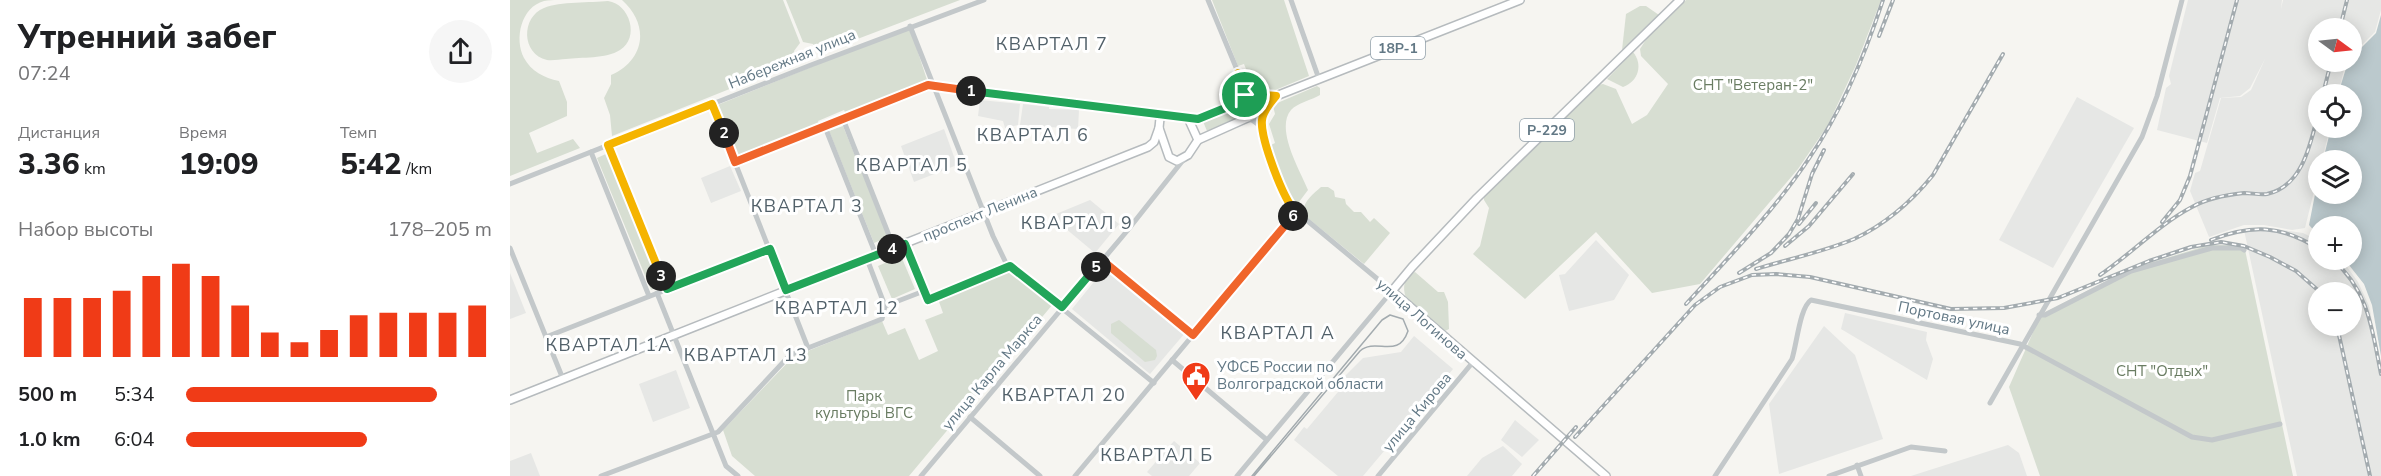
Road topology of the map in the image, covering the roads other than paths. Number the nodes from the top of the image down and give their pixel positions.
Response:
1 (984, 0) edge
2 (1208, 0) edge
3 (1291, 0) edge
4 (1520, 0) edge
5 (1680, 0) edge
6 (2182, 0) edge
7 (910, 26) junction
8 (1238, 73) junction
9 (1319, 79) junction
10 (935, 87) junction
11 (1276, 96) junction
12 (1240, 102) junction
13 (712, 104) junction
14 (1153, 112) junction
15 (1167, 115) junction
16 (1188, 118) junction
17 (843, 119) junction
18 (1246, 119) junction
19 (1158, 125) junction
20 (825, 127) junction
21 (1198, 140) junction
22 (1265, 142) junction
23 (608, 145) junction
24 (1149, 147) junction
25 (591, 152) junction
26 (1170, 156) junction
27 (1184, 159) junction
28 (735, 162) junction
29 (1173, 173) junction
30 (510, 184) edge
31 (984, 212) junction
32 (1296, 212) junction
33 (905, 244) junction
34 (510, 248) edge
35 (894, 248) junction
36 (770, 249) junction
37 (2244, 250) dead end
38 (876, 255) junction
39 (867, 259) junction
40 (1102, 260) junction
41 (1010, 266) junction
42 (667, 289) junction
43 (786, 290) junction
44 (924, 291) junction
45 (1392, 291) junction
46 (657, 293) junction
47 (649, 296) junction
48 (885, 306) junction
49 (1062, 307) junction
50 (2040, 315) junction
51 (675, 335) junction
52 (1193, 335) junction
53 (546, 337) junction
54 (2022, 345) junction
55 (808, 348) junction
56 (1172, 360) junction
57 (1473, 363) junction
58 (563, 379) junction
59 (1154, 383) junction
60 (510, 400) edge
61 (1990, 403) dead end
62 (970, 417) junction
63 (2280, 424) dead end
64 (714, 434) junction
65 (1267, 440) junction
66 (1945, 451) dead end
67 (1857, 465) junction
68 (601, 476) edge
69 (738, 476) edge
70 (921, 476) edge
71 (1040, 476) edge
72 (1075, 476) edge
73 (1237, 476) edge
74 (1378, 476) edge
75 (1606, 476) edge
76 (1715, 476) edge
77 (1829, 476) edge
78 (1861, 476) edge

1 - 7 street, Набережная улица
2 - 8 street
3 - 9 street
4 - 9 main road, 18Р-1
5 - 45 main road, Р-229
6 - 50 street, Портовая улица
7 - 10 street
7 - 13 street, Набережная улица
8 - 11 street
8 - 12 street
9 - 11 main road, 18Р-1
10 - 14 street
10 - 17 street
10 - 31 street
11 - 12 main road, 18Р-1
11 - 18 main road, 18Р-1
11 - 22 street
12 - 16 main road, 18Р-1
13 - 23 street, Набережная улица
13 - 28 street
14 - 15 street
14 - 19 street
15 - 16 main road
15 - 19 main road
16 - 21 main road
17 - 20 street
17 - 35 street
18 - 21 main road, 18Р-1
18 - 22 street
19 - 24 main road
19 - 26 main road
20 - 28 street
20 - 38 street
21 - 27 main road, 18Р-1
22 - 32 street, улица Логинова
23 - 25 street, Набережная улица
23 - 42 street
24 - 26 main road
24 - 31 main road, проспект Ленина
25 - 30 street, Набережная улица
25 - 47 street
26 - 27 main road
26 - 29 street
27 - 29 street, улица Карла Маркса
28 - 36 street
29 - 40 street, улица Карла Маркса
31 - 33 main road, проспект Ленина
31 - 41 street
32 - 45 street, улица Логинова
32 - 52 street
33 - 35 main road, проспект Ленина
33 - 44 street
34 - 53 street
35 - 38 main road, проспект Ленина
36 - 42 street
36 - 43 street
37 - 50 street
38 - 39 main road, проспект Ленина
39 - 43 main road, проспект Ленина
39 - 48 street
40 - 49 street, улица Карла Маркса
40 - 52 street
41 - 44 street
41 - 49 street
42 - 46 street
43 - 51 main road, проспект Ленина
43 - 55 street
44 - 48 street
45 - 57 main road, улица Логинова
45 - 65 street
46 - 47 street
46 - 51 street
47 - 53 street
48 - 55 street
49 - 59 street
49 - 62 street, улица Карла Маркса
50 - 54 street, Портовая улица
51 - 58 main road, проспект Ленина
51 - 64 street
52 - 56 street
53 - 58 street
54 - 61 street
54 - 63 street
54 - 76 street, Портовая улица
55 - 64 street
56 - 59 street
56 - 65 street
57 - 74 street, улица Кирова
57 - 75 main road, улица Логинова
58 - 60 main road, проспект Ленина
59 - 72 street
62 - 70 street, улица Карла Маркса
62 - 71 street
64 - 68 street
64 - 69 street
65 - 73 street
66 - 67 street
67 - 77 street
67 - 78 street

